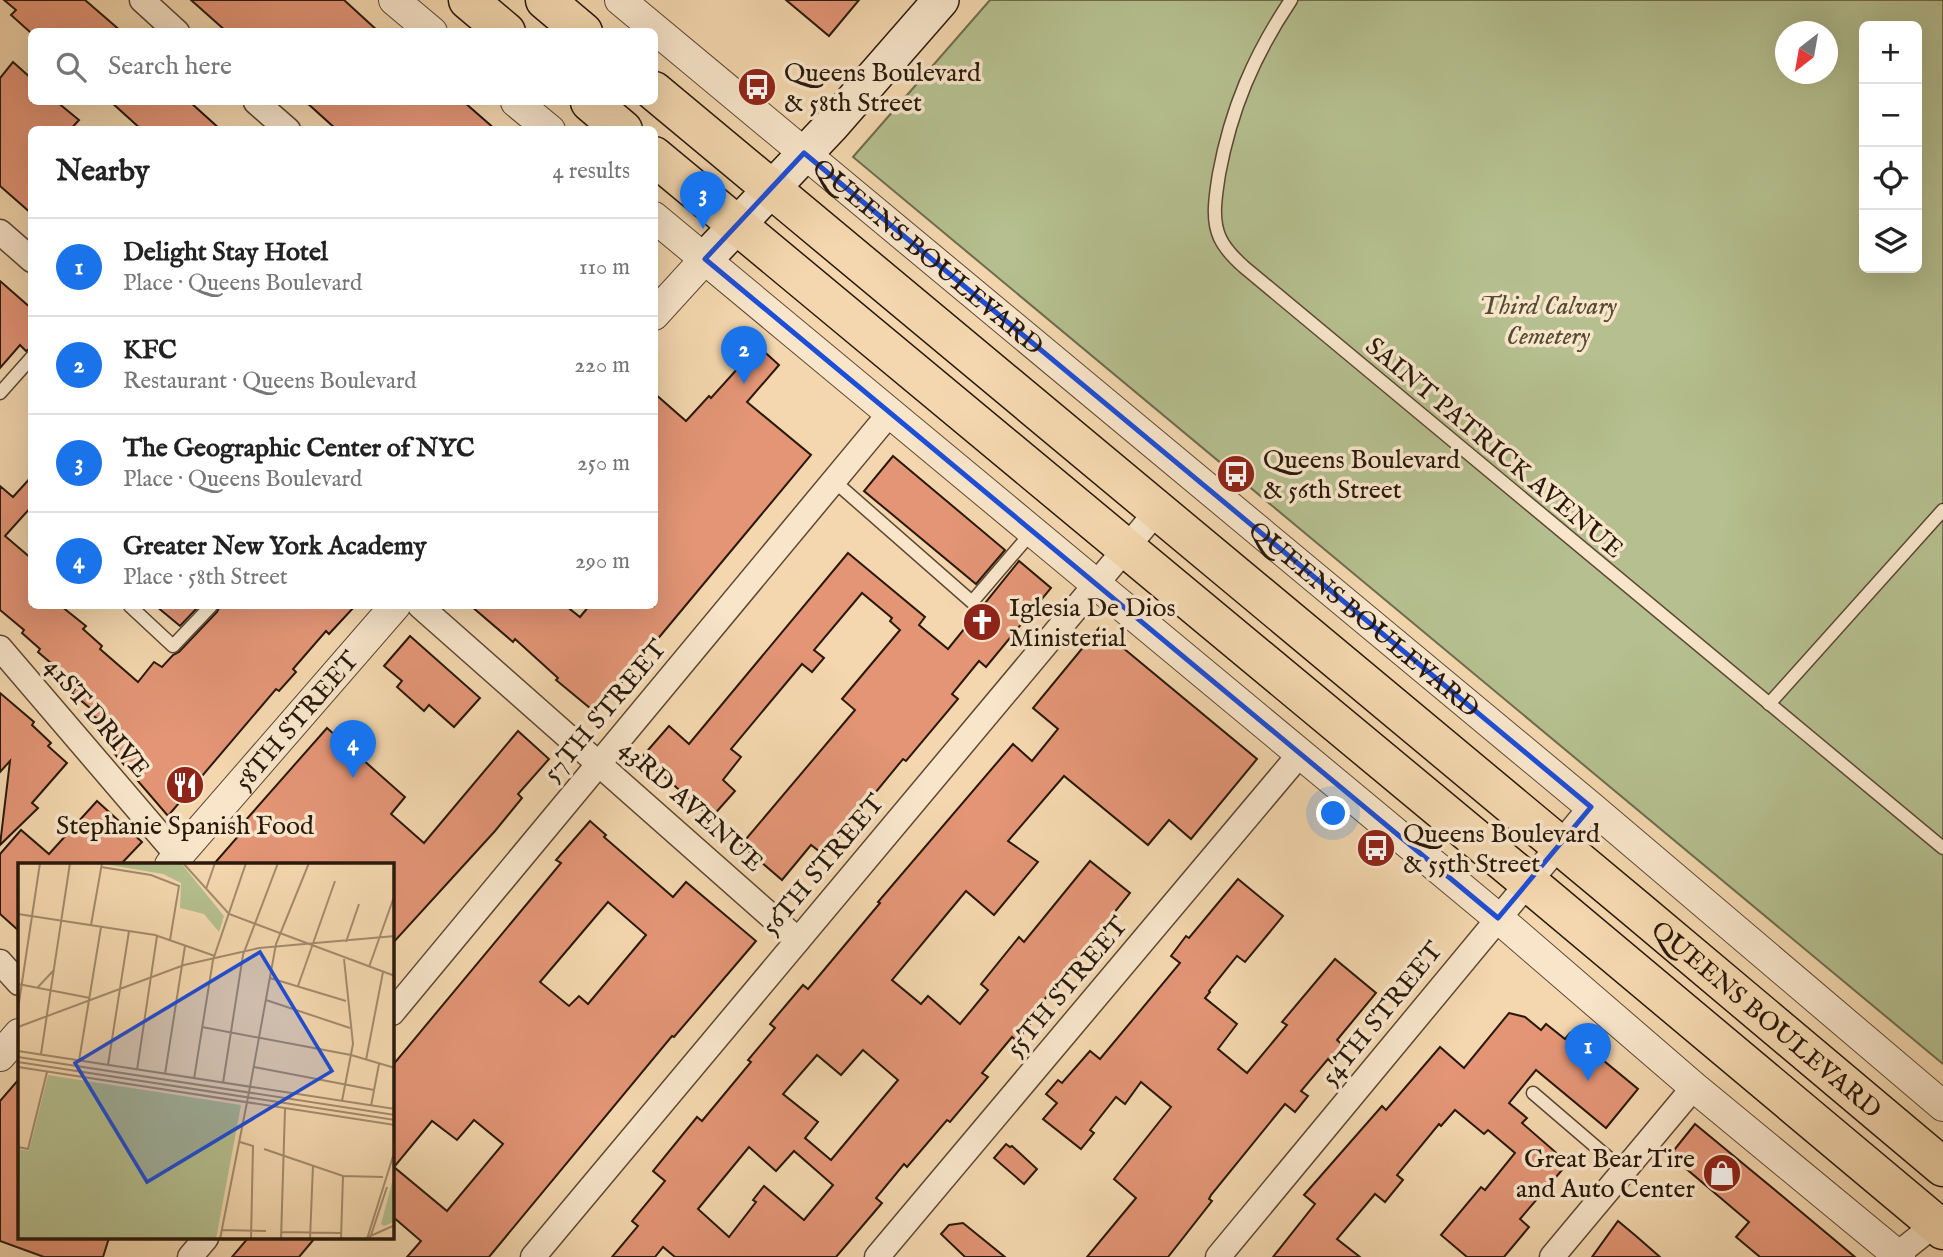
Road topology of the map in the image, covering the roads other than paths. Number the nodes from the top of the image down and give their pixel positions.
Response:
1 (394, 0) edge
2 (468, 0) edge
3 (620, 0) edge
4 (941, 0) edge
5 (1291, 0) edge
6 (547, 1) edge
7 (152, 3) edge
8 (174, 28) edge
9 (427, 28) edge
10 (501, 28) edge
11 (578, 28) edge
12 (654, 28) edge
13 (658, 32) edge
14 (658, 95) edge
15 (259, 105) edge
16 (520, 105) edge
17 (594, 105) edge
18 (283, 126) edge
19 (545, 126) edge
20 (618, 126) edge
21 (804, 153) junction
22 (658, 159) edge
23 (771, 188) junction
24 (658, 220) edge
25 (737, 224) junction
26 (0, 232) edge
27 (28, 256) edge
28 (705, 259) junction
29 (658, 311) edge
30 (28, 362) edge
31 (0, 393) edge
32 (890, 413) junction
33 (834, 481) junction
34 (1158, 510) junction
35 (1943, 510) edge
36 (1032, 532) junction
37 (1126, 547) junction
38 (1096, 583) junction
39 (133, 609) edge
40 (208, 609) edge
41 (392, 609) edge
42 (423, 609) edge
43 (0, 648) edge
44 (1769, 704) junction
45 (1300, 754) junction
46 (600, 762) junction
47 (1591, 807) junction
48 (1559, 845) junction
49 (1943, 848) edge
50 (174, 861) edge
51 (1528, 882) junction
52 (1498, 918) junction
53 (798, 940) junction
54 (0, 962) edge
55 (18, 982) edge
56 (394, 1011) edge
57 (18, 1035) edge
58 (0, 1056) edge
59 (1694, 1087) junction
60 (1532, 1093) dead end
61 (1943, 1106) edge
62 (1943, 1167) edge
63 (1624, 1171) junction
64 (1940, 1224) edge
65 (204, 1240) edge
66 (1897, 1256) edge
67 (190, 1257) edge
68 (533, 1257) edge
69 (877, 1257) edge
70 (1219, 1257) edge
71 (1552, 1257) edge

1 - 9 street
2 - 10 main road
3 - 12 street, QUEENS BOULEVARD
4 - 21 main road
5 - 44 lane, SAINT PATRICK AVENUE
6 - 11 main road
7 - 8 street
13 - 21 street, QUEENS BOULEVARD
14 - 23 main road, QUEENS BOULEVARD
15 - 18 street
16 - 19 street
17 - 20 main road
21 - 23 main road
21 - 47 street, QUEENS BOULEVARD
22 - 25 main road, QUEENS BOULEVARD
23 - 25 main road
23 - 34 main road, QUEENS BOULEVARD
24 - 28 street
25 - 28 main road
25 - 37 main road, QUEENS BOULEVARD
26 - 27 street
28 - 29 street
28 - 32 street
30 - 31 lane
32 - 33 street, 57TH STREET
32 - 36 street
33 - 36 lane
33 - 46 street, 57TH STREET
34 - 37 street, 56TH STREET
34 - 48 main road, QUEENS BOULEVARD
35 - 44 lane
36 - 38 street
37 - 38 street, 56TH STREET
37 - 51 main road, QUEENS BOULEVARD
38 - 45 street
38 - 53 street, 56TH STREET
39 - 40 lane
41 - 50 street, 58TH STREET
42 - 46 street, 43RD AVENUE
43 - 50 street, 41ST DRIVE
44 - 49 lane, SAINT PATRICK AVENUE
45 - 52 street
45 - 69 street, 55TH STREET
46 - 53 street, 43RD AVENUE
46 - 56 street, 57TH STREET
47 - 48 street, 54TH STREET
47 - 61 street, QUEENS BOULEVARD
48 - 51 street, 54TH STREET
48 - 62 main road, QUEENS BOULEVARD
51 - 52 street, 54TH STREET
51 - 64 main road, QUEENS BOULEVARD
52 - 59 street
52 - 70 street, 54TH STREET
53 - 68 street, 56TH STREET
54 - 55 street
57 - 58 street
59 - 63 street
59 - 66 street
60 - 63 lane
63 - 71 street
64 - 66 street
65 - 67 street

